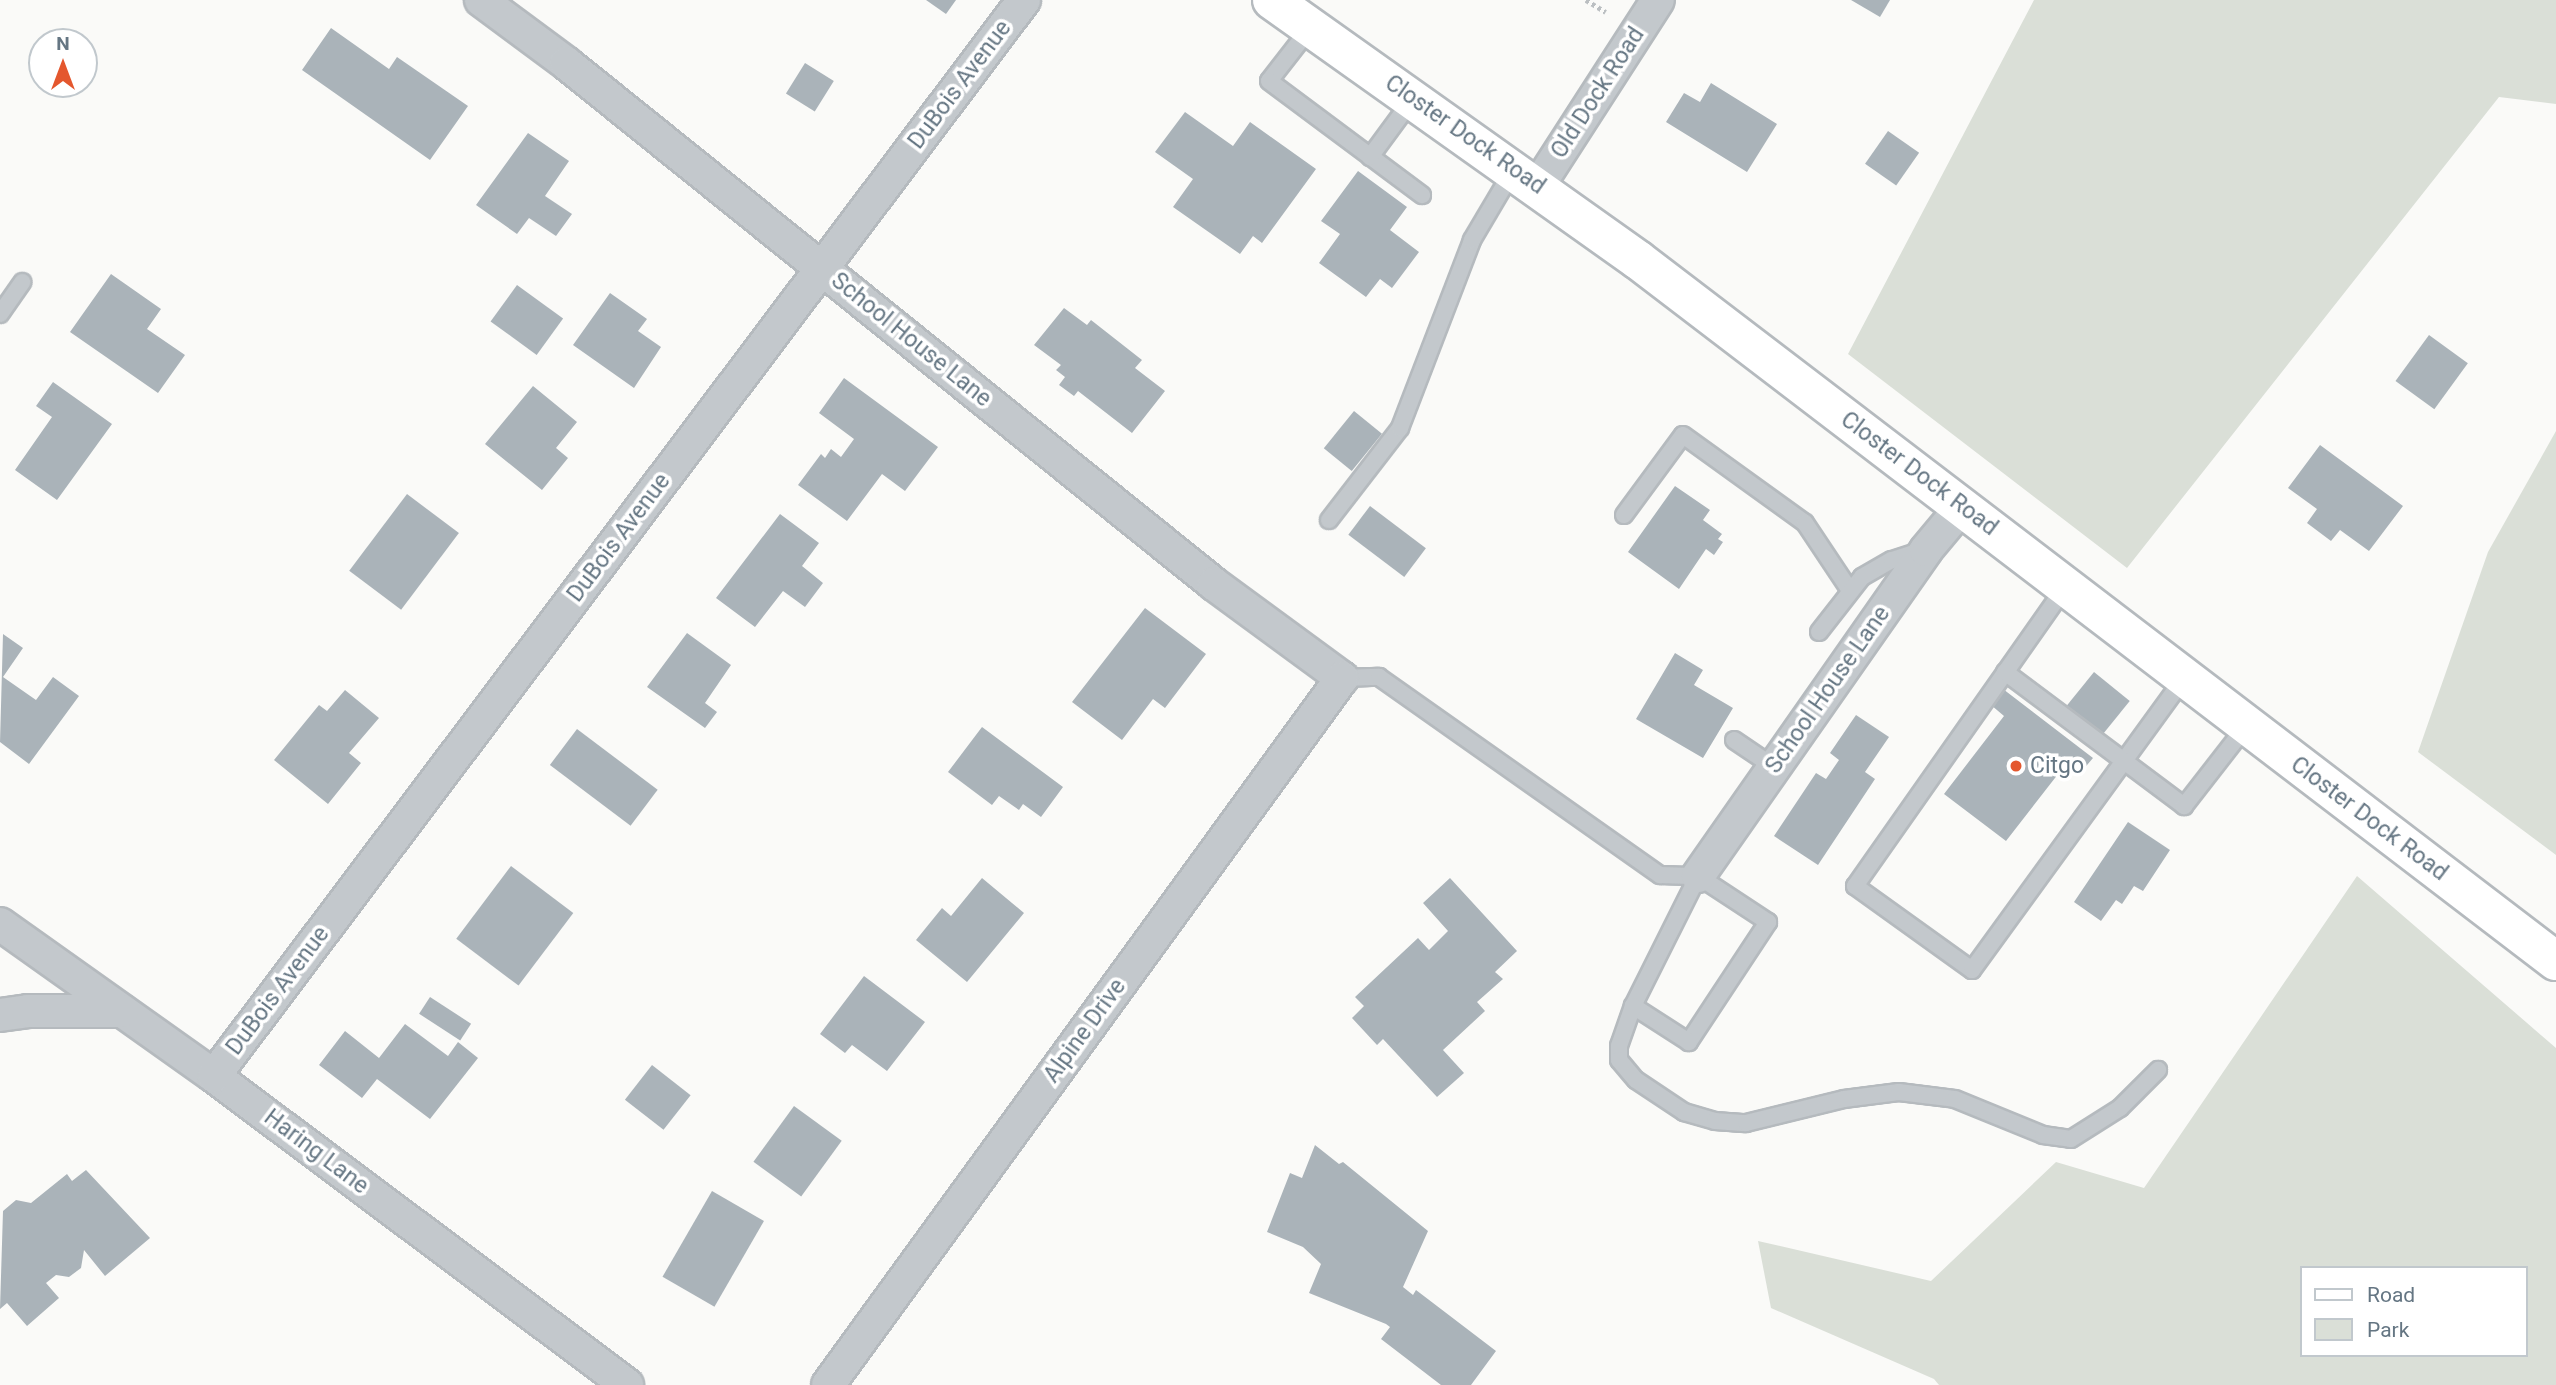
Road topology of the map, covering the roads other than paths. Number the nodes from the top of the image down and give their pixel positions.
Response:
1 (481, 0) edge
2 (1024, 0) edge
3 (1272, 0) edge
4 (1658, 0) edge
5 (1311, 27) junction
6 (1413, 99) junction
7 (1370, 157) junction
8 (1526, 177) junction
9 (1422, 195) dead end
10 (822, 269) junction
11 (22, 282) dead end
12 (0, 314) edge
13 (1962, 508) junction
14 (1624, 515) dead end
15 (1329, 520) dead end
16 (1926, 550) junction
17 (2066, 586) junction
18 (1849, 589) junction
19 (1819, 632) dead end
20 (2006, 672) junction
21 (2185, 677) junction
22 (1342, 678) junction
23 (2247, 725) junction
24 (1734, 740) dead end
25 (2123, 762) junction
26 (1774, 766) junction
27 (1698, 876) junction
28 (0, 924) edge
29 (2556, 961) edge
30 (1633, 1006) junction
31 (122, 1010) junction
32 (0, 1015) edge
33 (2158, 1070) dead end
34 (214, 1076) junction
35 (627, 1385) edge
36 (828, 1385) edge

1 - 10 street, School House Lane
2 - 10 street, DuBois Avenue
3 - 5 main road, Closter Dock Road
4 - 8 street, Old Dock Road
5 - 6 main road, Closter Dock Road
5 - 7 lane
6 - 7 lane
6 - 8 main road, Closter Dock Road
7 - 9 lane
8 - 13 main road, Closter Dock Road
8 - 15 lane
10 - 22 street, School House Lane
10 - 34 street, DuBois Avenue
11 - 12 lane
13 - 16 street, School House Lane
13 - 17 main road, Closter Dock Road
14 - 18 lane
16 - 18 lane
16 - 26 street, School House Lane
17 - 20 lane
17 - 21 main road, Closter Dock Road
18 - 19 lane
20 - 25 lane
20 - 25 lane
21 - 23 main road, Closter Dock Road
21 - 25 lane
22 - 27 lane
22 - 36 street, Alpine Drive
23 - 25 lane
23 - 29 main road, Closter Dock Road
24 - 26 lane
26 - 27 street, School House Lane
27 - 30 lane
27 - 30 lane
28 - 31 street, Haring Lane
30 - 33 lane
31 - 32 street
31 - 34 street, Haring Lane
34 - 35 street, Haring Lane

